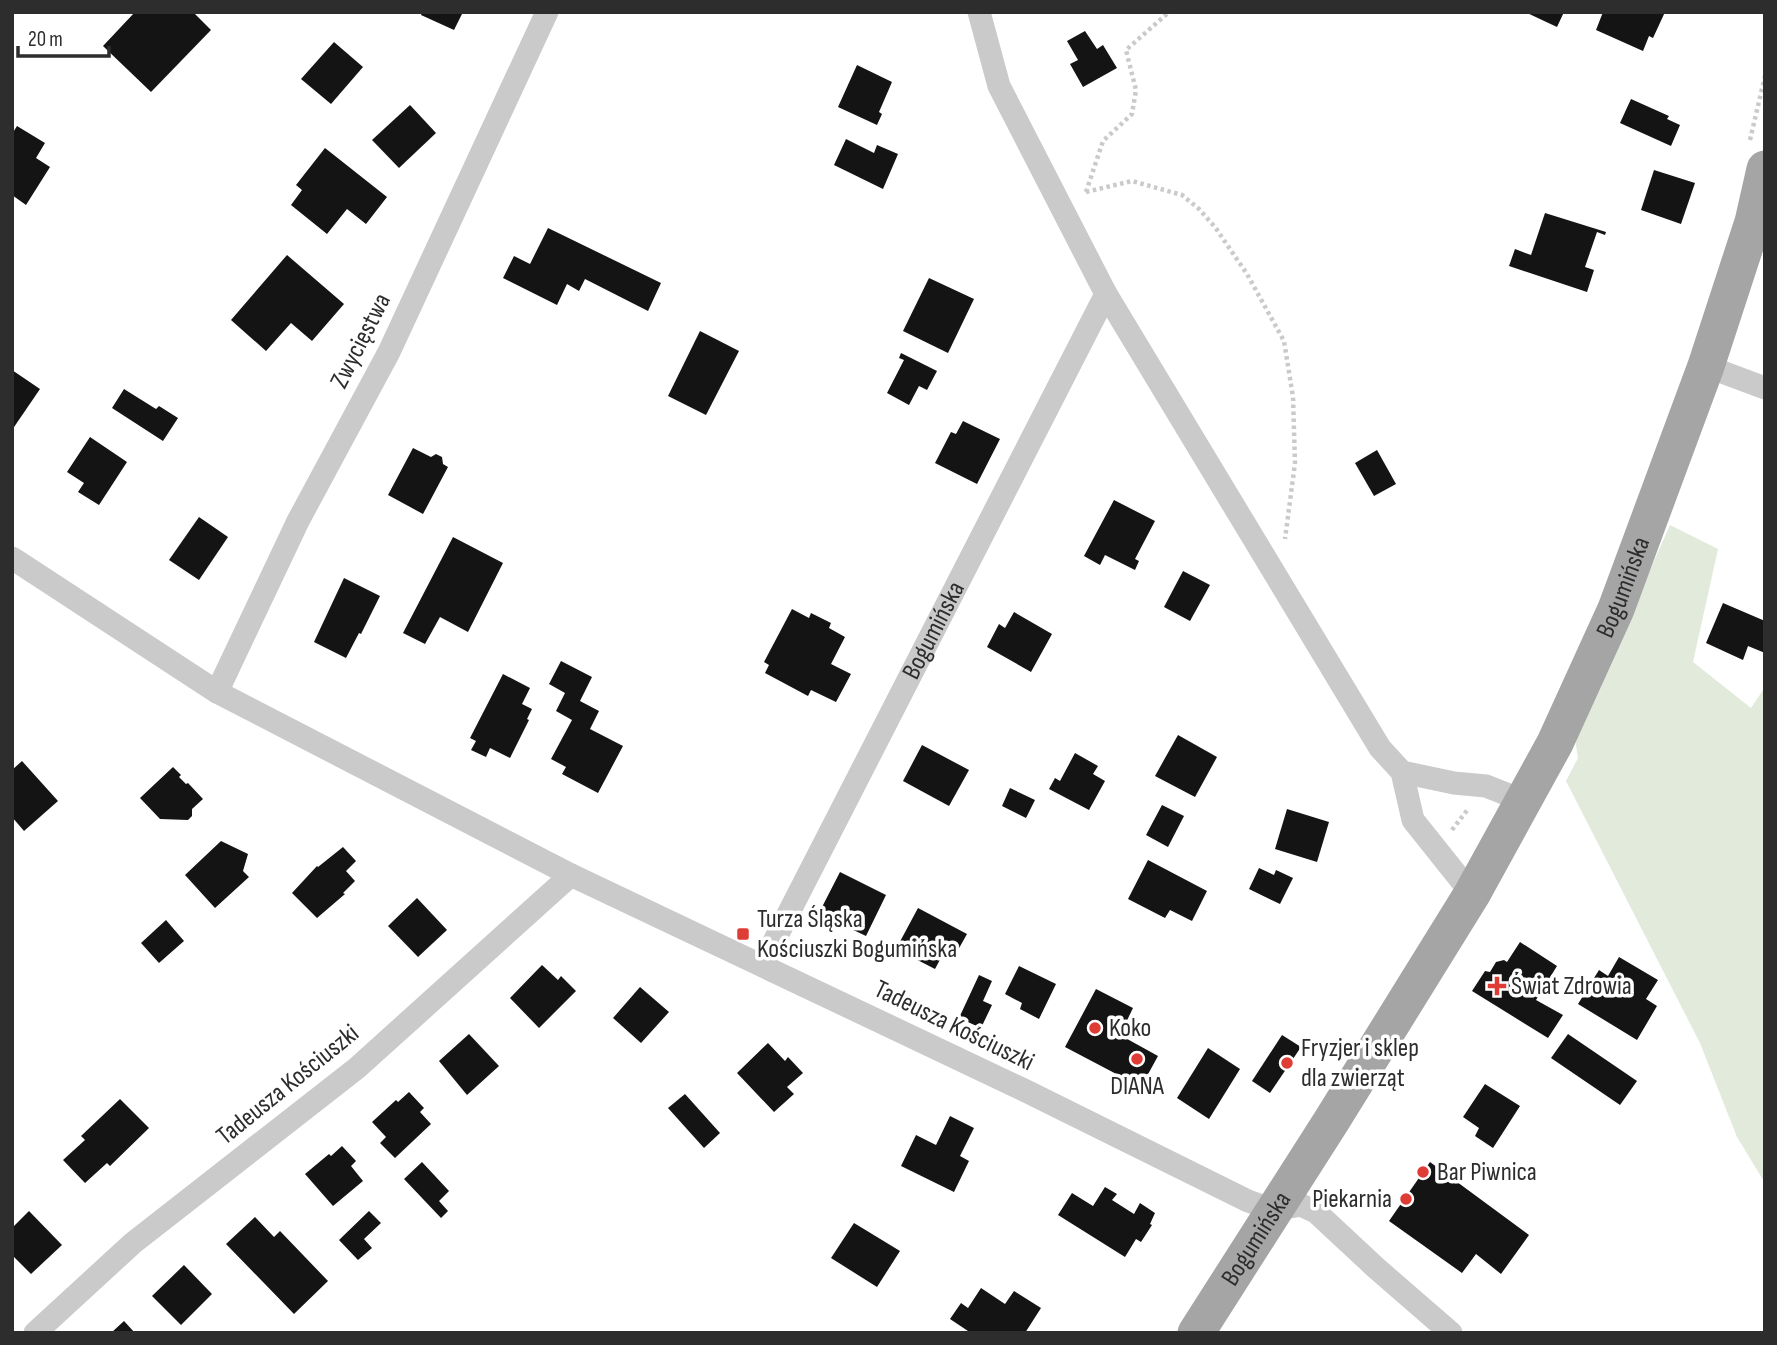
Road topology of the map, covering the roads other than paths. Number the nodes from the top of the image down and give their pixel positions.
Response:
1 (547, 12) edge
2 (979, 12) edge
3 (1765, 169) edge
4 (1106, 294) junction
5 (1706, 366) junction
6 (1765, 388) edge
7 (12, 558) edge
8 (217, 692) junction
9 (1402, 772) junction
10 (1524, 801) junction
11 (571, 875) junction
12 (1472, 894) junction
13 (762, 965) junction
14 (1274, 1210) junction
15 (35, 1333) edge
16 (1196, 1333) edge
17 (1451, 1333) edge

1 - 8 street, Zwycięstwa
2 - 4 street
3 - 5 main road, Bogumińska
4 - 9 street
4 - 13 street, Bogumińska
5 - 6 street
5 - 10 main road, Bogumińska
7 - 8 street, Tadeusza Kościuszki
8 - 11 street, Tadeusza Kościuszki
9 - 10 street
9 - 12 street
10 - 12 main road, Bogumińska
11 - 13 street, Tadeusza Kościuszki
11 - 15 street, Tadeusza Kościuszki
12 - 14 main road, Bogumińska
13 - 14 street, Tadeusza Kościuszki
14 - 16 main road, Bogumińska
14 - 17 street

